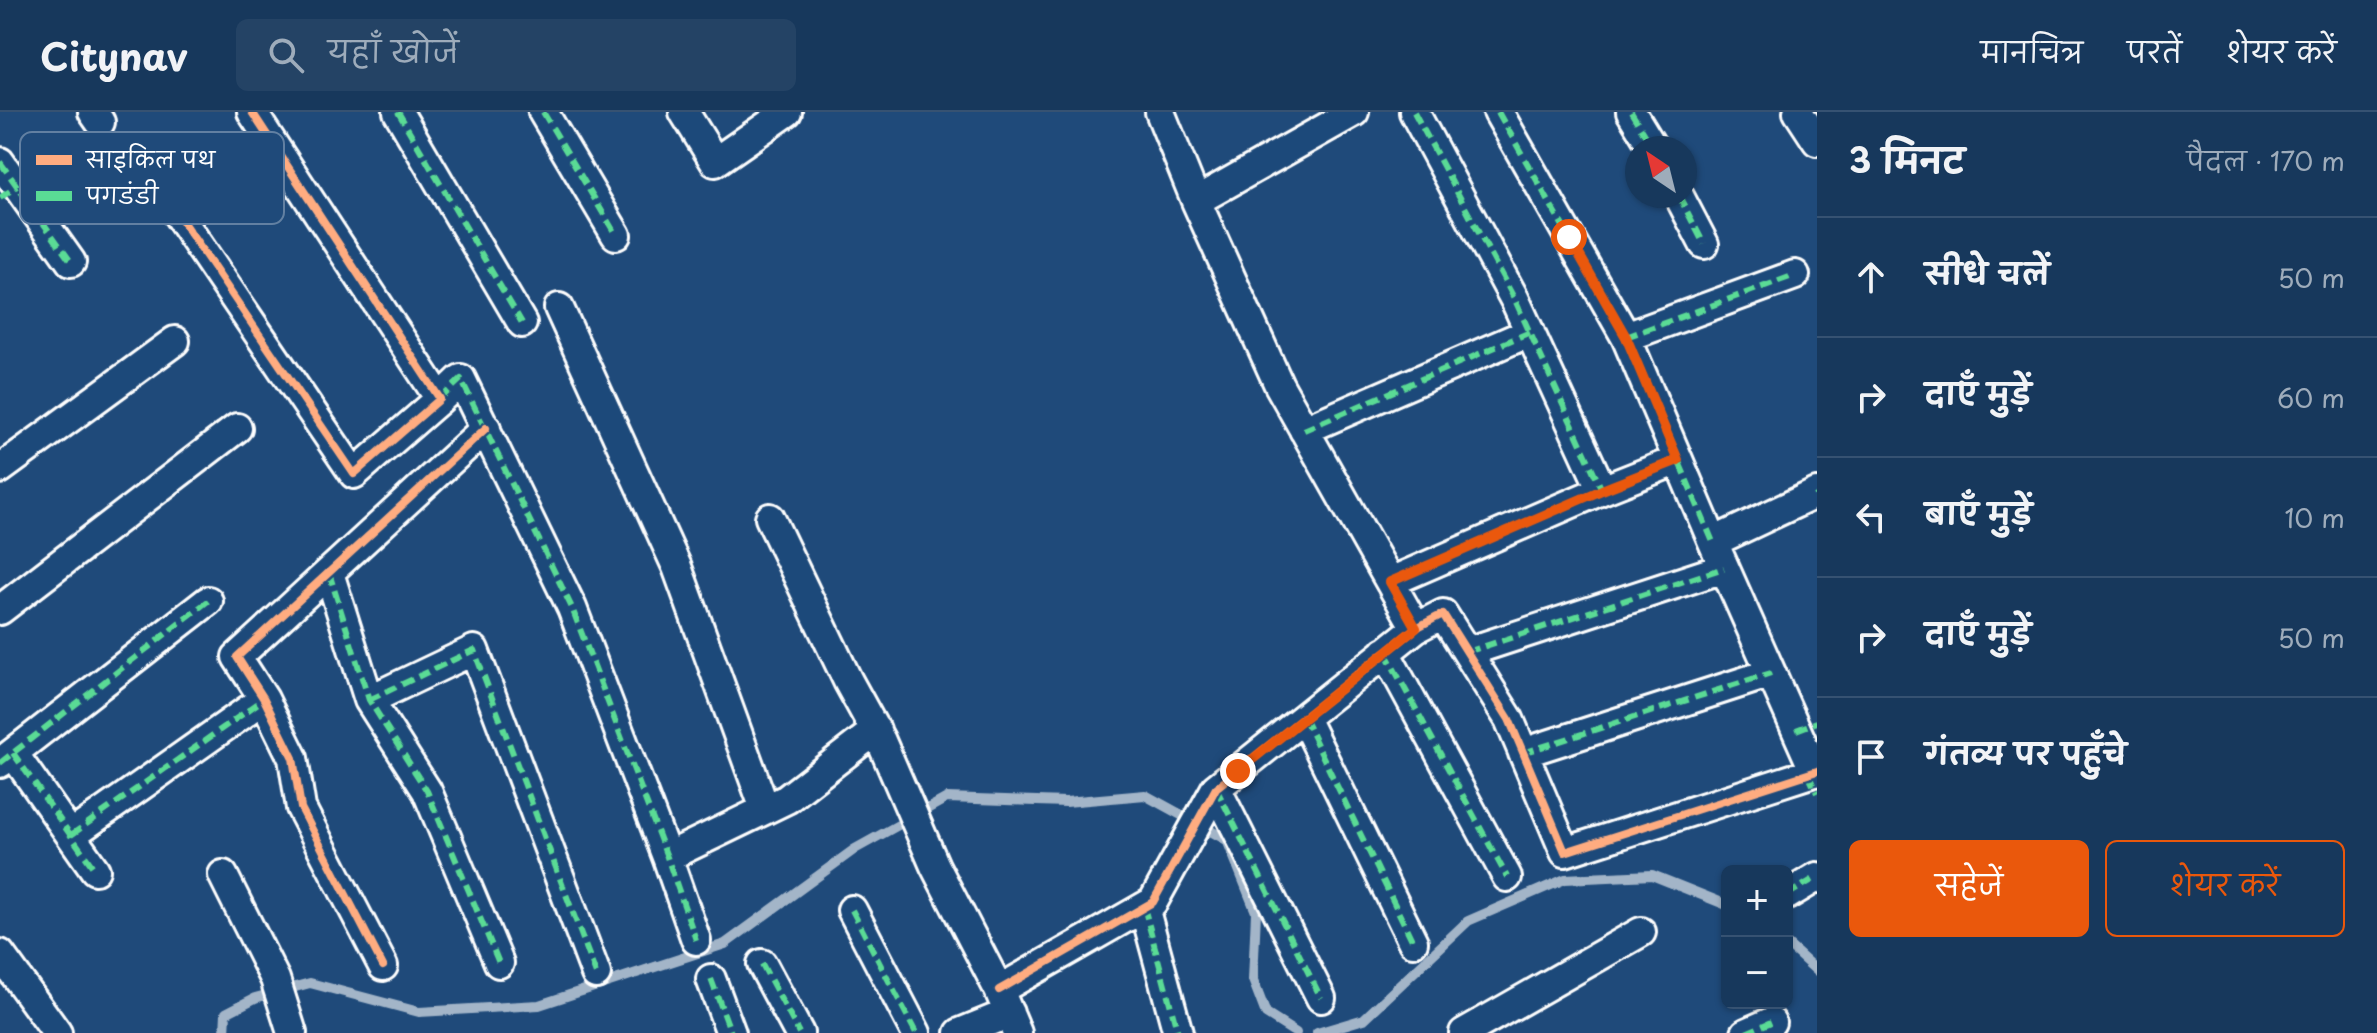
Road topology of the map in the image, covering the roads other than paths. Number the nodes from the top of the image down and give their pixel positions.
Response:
1 (252, 112) edge
2 (398, 112) edge
3 (543, 112) edge
4 (684, 112) edge
5 (787, 112) edge
6 (1160, 112) edge
7 (1354, 112) edge
8 (1414, 112) edge
9 (1498, 112) edge
10 (1631, 112) edge
11 (1798, 112) edge
12 (265, 132) edge
13 (1646, 136) edge
14 (1817, 141) edge
15 (284, 161) edge
16 (0, 162) edge
17 (8, 192) edge
18 (1196, 201) junction
19 (1685, 208) edge
20 (37, 224) edge
21 (184, 224) edge
22 (616, 235) dead end
23 (1704, 244) dead end
24 (71, 262) dead end
25 (1795, 275) dead end
26 (559, 308) dead end
27 (522, 323) dead end
28 (1530, 332) junction
29 (1626, 337) junction
30 (175, 341) dead end
31 (440, 399) junction
32 (237, 428) dead end
33 (486, 428) junction
34 (1304, 430) junction
35 (1678, 460) junction
36 (0, 469) edge
37 (1602, 490) junction
38 (1817, 494) edge
39 (770, 518) dead end
40 (1713, 542) junction
41 (1724, 568) junction
42 (329, 573) junction
43 (1390, 582) junction
44 (208, 601) dead end
45 (0, 610) edge
46 (1416, 628) junction
47 (1385, 652) junction
48 (1467, 652) junction
49 (1771, 673) junction
50 (264, 699) junction
51 (369, 700) junction
52 (1304, 718) junction
53 (1807, 726) edge
54 (876, 730) junction
55 (1523, 753) junction
56 (6, 758) edge
57 (1814, 778) edge
58 (1211, 796) junction
59 (765, 809) junction
60 (71, 835) junction
61 (667, 857) junction
62 (95, 870) dead end
63 (223, 875) dead end
64 (1507, 877) dead end
65 (1817, 877) edge
66 (1793, 891) edge
67 (1144, 907) junction
68 (852, 910) dead end
69 (1641, 932) dead end
70 (696, 940) dead end
71 (1413, 942) dead end
72 (0, 954) edge
73 (499, 963) dead end
74 (762, 964) dead end
75 (383, 966) dead end
76 (596, 974) dead end
77 (711, 979) dead end
78 (1321, 998) dead end
79 (1008, 1012) edge
80 (289, 1023) edge
81 (57, 1033) edge
82 (731, 1033) edge
83 (799, 1033) edge
84 (916, 1033) edge
85 (960, 1033) edge
86 (1178, 1033) edge
87 (1464, 1033) edge

1 - 12 street
2 - 27 street
3 - 22 street
4 - 5 street
6 - 18 street
7 - 18 street
8 - 28 street
9 - 29 street
10 - 13 street
11 - 14 street
15 - 31 street
16 - 17 street
18 - 34 street
19 - 23 street
20 - 24 street
21 - 31 street
25 - 29 street
26 - 59 street
28 - 34 street
28 - 37 street
29 - 35 street
30 - 36 street
31 - 33 street
32 - 45 street
33 - 42 street
33 - 61 street
34 - 43 street
35 - 37 street
35 - 40 street
37 - 43 street
38 - 40 street
39 - 54 street
40 - 41 street
41 - 48 street
41 - 49 street
42 - 50 street
42 - 51 street
43 - 46 street
44 - 56 street
46 - 47 street
46 - 48 street
47 - 52 street
47 - 64 street
48 - 55 street
49 - 53 street
49 - 55 street
50 - 60 street
50 - 75 street
51 - 73 street
51 - 76 street
52 - 58 street
52 - 71 street
53 - 57 street
54 - 59 street
54 - 79 street
55 - 57 street
56 - 60 street
58 - 67 street
58 - 78 street
59 - 61 street
60 - 62 street
61 - 70 street
63 - 80 street
65 - 66 street
67 - 79 street
67 - 86 street
68 - 84 street
69 - 87 street
72 - 81 street
74 - 83 street
77 - 82 street
79 - 85 street

